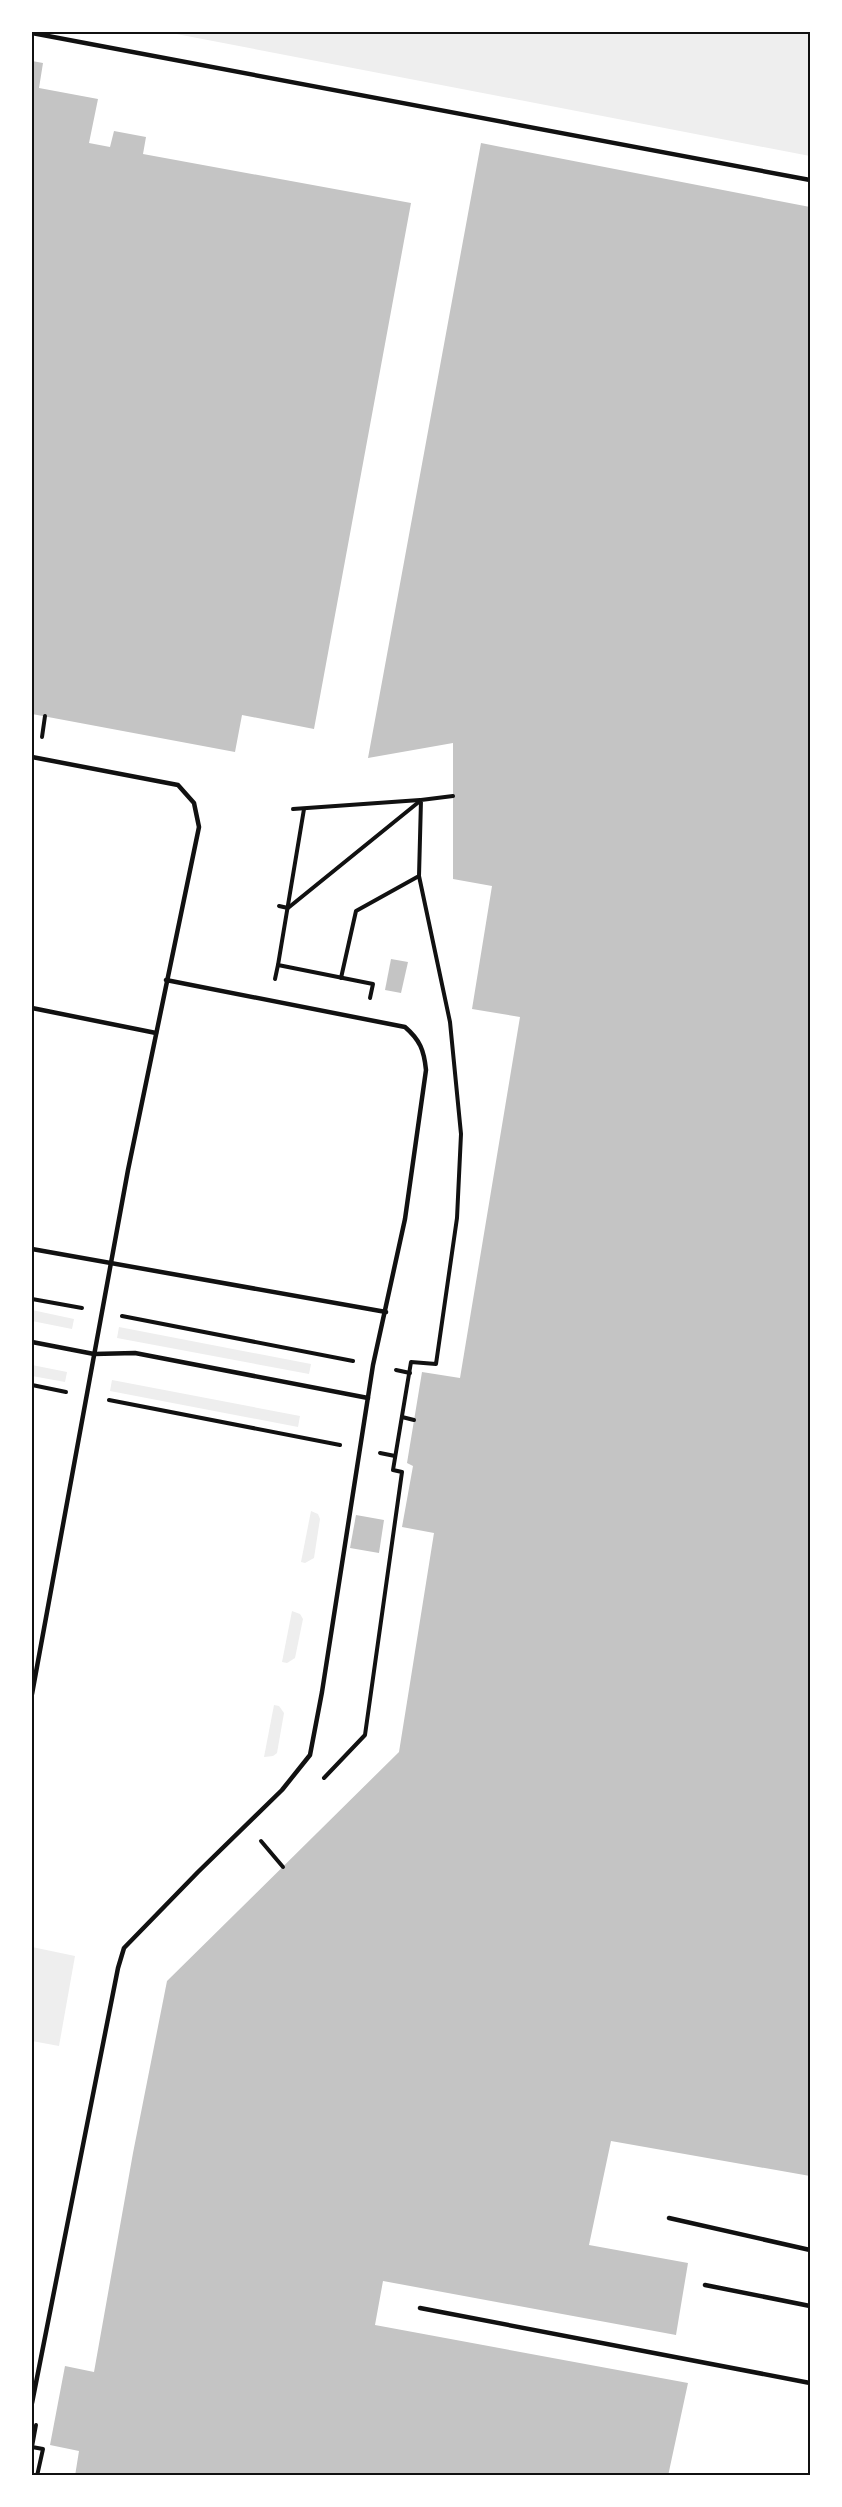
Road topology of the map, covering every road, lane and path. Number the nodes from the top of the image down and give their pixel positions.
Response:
1 (32, 33) edge
2 (810, 180) edge
3 (32, 757) edge
4 (453, 796) dead end
5 (421, 800) junction
6 (293, 809) dead end
7 (304, 809) junction
8 (419, 876) junction
9 (279, 906) dead end
10 (288, 908) junction
11 (341, 978) junction
12 (166, 980) junction
13 (32, 1008) edge
14 (366, 1020) junction
15 (156, 1033) junction
16 (32, 1249) edge
17 (112, 1264) junction
18 (32, 1299) edge
19 (103, 1312) junction
20 (386, 1312) junction
21 (32, 1342) edge
22 (94, 1354) junction
23 (374, 1365) junction
24 (410, 1373) junction
25 (32, 1385) edge
26 (87, 1396) junction
27 (368, 1398) junction
28 (402, 1417) junction
29 (414, 1420) dead end
30 (360, 1449) junction
31 (395, 1456) junction
32 (32, 1694) edge
33 (319, 1783) dead end
34 (247, 1824) junction
35 (269, 1832) dead end
36 (260, 1841) junction
37 (252, 1849) dead end
38 (283, 1867) dead end
39 (669, 2218) dead end
40 (810, 2250) edge
41 (705, 2285) dead end
42 (810, 2306) edge
43 (420, 2308) dead end
44 (810, 2383) edge
45 (32, 2403) edge
46 (38, 2418) dead end
47 (38, 2475) edge

1 - 2 lane
3 - 12 lane
4 - 5 path
5 - 7 path
5 - 8 path
5 - 10 path
6 - 7 path
7 - 10 path
8 - 11 path
8 - 24 path
9 - 10 path
10 - 11 path
11 - 14 path
12 - 14 lane
12 - 15 lane
13 - 15 lane
14 - 20 lane
15 - 17 lane
16 - 17 lane
17 - 19 lane
17 - 20 lane
18 - 19 path
19 - 22 lane
19 - 23 path
20 - 23 lane
21 - 22 lane
22 - 26 lane
22 - 27 lane
23 - 24 path
23 - 27 lane
24 - 28 path
25 - 26 path
26 - 30 path
26 - 32 lane
27 - 30 lane
28 - 29 path
28 - 31 path
30 - 31 path
30 - 34 lane
31 - 33 path
34 - 36 path
34 - 45 lane
35 - 36 path
36 - 37 path
36 - 38 path
39 - 40 lane
41 - 42 lane
43 - 44 lane
46 - 47 path

